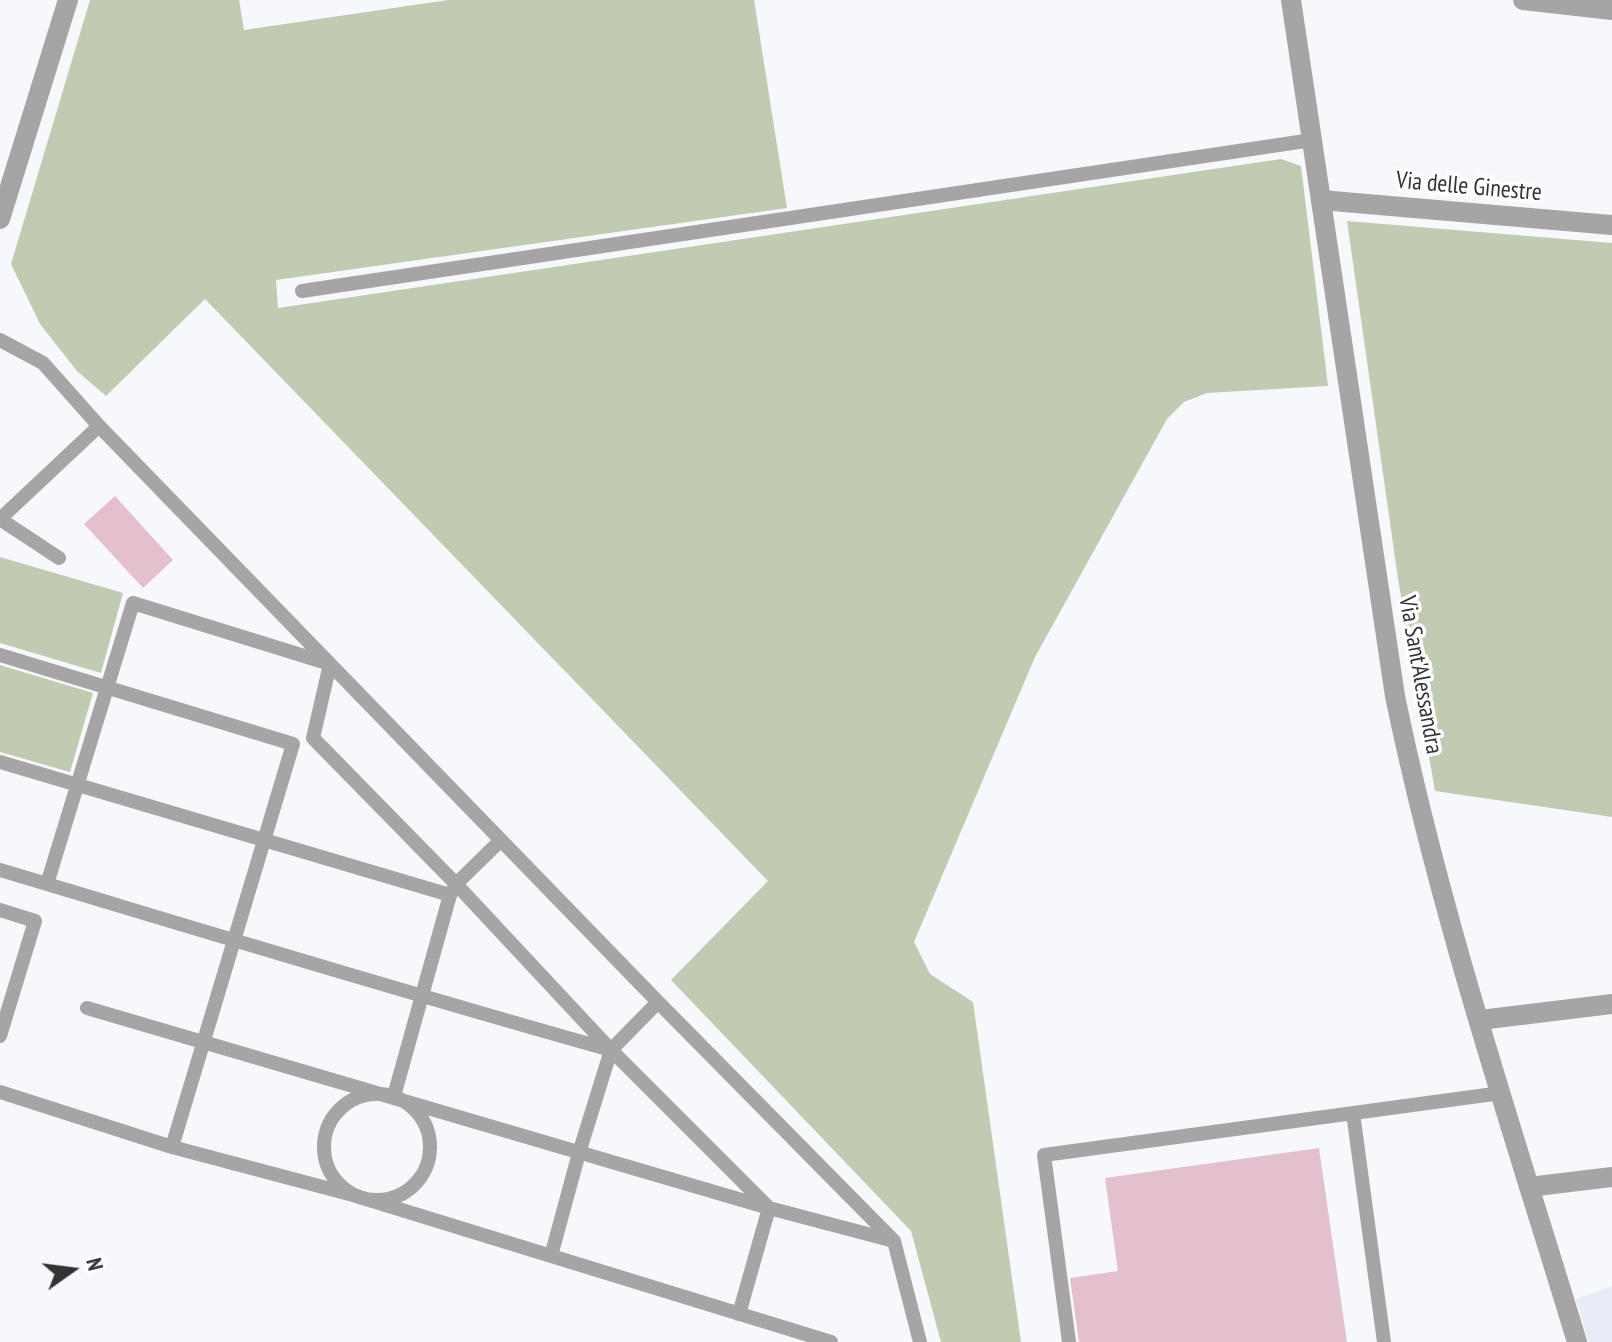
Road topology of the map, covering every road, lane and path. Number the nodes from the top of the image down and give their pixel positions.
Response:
1 (68, 0) edge
2 (1291, 0) edge
3 (1523, 0) edge
4 (1612, 10) edge
5 (1312, 140) junction
6 (1321, 200) junction
7 (0, 219) edge
8 (1612, 225) edge
9 (302, 291) dead end
10 (0, 340) edge
11 (99, 426) junction
12 (59, 558) dead end
13 (0, 655) edge
14 (330, 664) junction
15 (107, 687) junction
16 (313, 738) junction
17 (293, 744) junction
18 (0, 762) edge
19 (77, 785) junction
20 (501, 840) junction
21 (264, 841) junction
22 (0, 870) edge
23 (47, 884) junction
24 (453, 890) junction
25 (0, 910) edge
26 (234, 939) junction
27 (420, 997) junction
28 (658, 1002) junction
29 (1612, 1004) edge
30 (87, 1008) dead end
31 (1480, 1020) junction
32 (0, 1036) edge
33 (205, 1043) junction
34 (611, 1050) junction
35 (0, 1092) edge
36 (1501, 1093) junction
37 (394, 1096) junction
38 (1353, 1113) junction
39 (172, 1147) junction
40 (579, 1153) junction
41 (1612, 1177) edge
42 (1529, 1187) junction
43 (353, 1195) junction
44 (769, 1208) junction
45 (894, 1241) junction
46 (551, 1256) junction
47 (739, 1314) junction
48 (831, 1342) edge
49 (920, 1342) edge
50 (1069, 1342) edge
51 (1384, 1342) edge
52 (1577, 1342) edge

1 - 7 street
2 - 5 street, Via Sant'Alessandra
3 - 4 street
5 - 6 street, Via Sant'Alessandra
5 - 9 lane
6 - 8 street, Via delle Ginestre
6 - 31 street, Via Sant'Alessandra
10 - 11 lane
11 - 12 lane
11 - 14 lane
13 - 15 lane
14 - 15 lane
14 - 16 lane
14 - 20 lane
15 - 17 lane
15 - 19 lane
16 - 17 lane
16 - 24 lane
17 - 21 lane
18 - 19 lane
19 - 21 lane
19 - 23 lane
20 - 24 lane
20 - 28 lane
21 - 24 lane
21 - 26 lane
22 - 23 lane
23 - 26 lane
24 - 27 lane
24 - 34 lane
25 - 32 lane
26 - 27 lane
26 - 33 lane
27 - 34 lane
27 - 37 lane
28 - 34 lane
28 - 45 lane
29 - 31 street
30 - 33 lane
31 - 36 street, Via Sant'Alessandra
33 - 37 lane
33 - 39 lane
34 - 40 lane
34 - 44 lane
35 - 39 lane
36 - 38 lane
36 - 42 street, Via Sant'Alessandra
37 - 40 lane
37 - 43 lane
37 - 43 lane
38 - 50 lane
38 - 51 lane
39 - 43 lane
40 - 44 lane
40 - 46 lane
41 - 42 street
42 - 52 street, Via Sant'Alessandra
43 - 46 lane
44 - 45 lane
44 - 47 lane
45 - 49 lane
46 - 47 lane
47 - 48 lane

